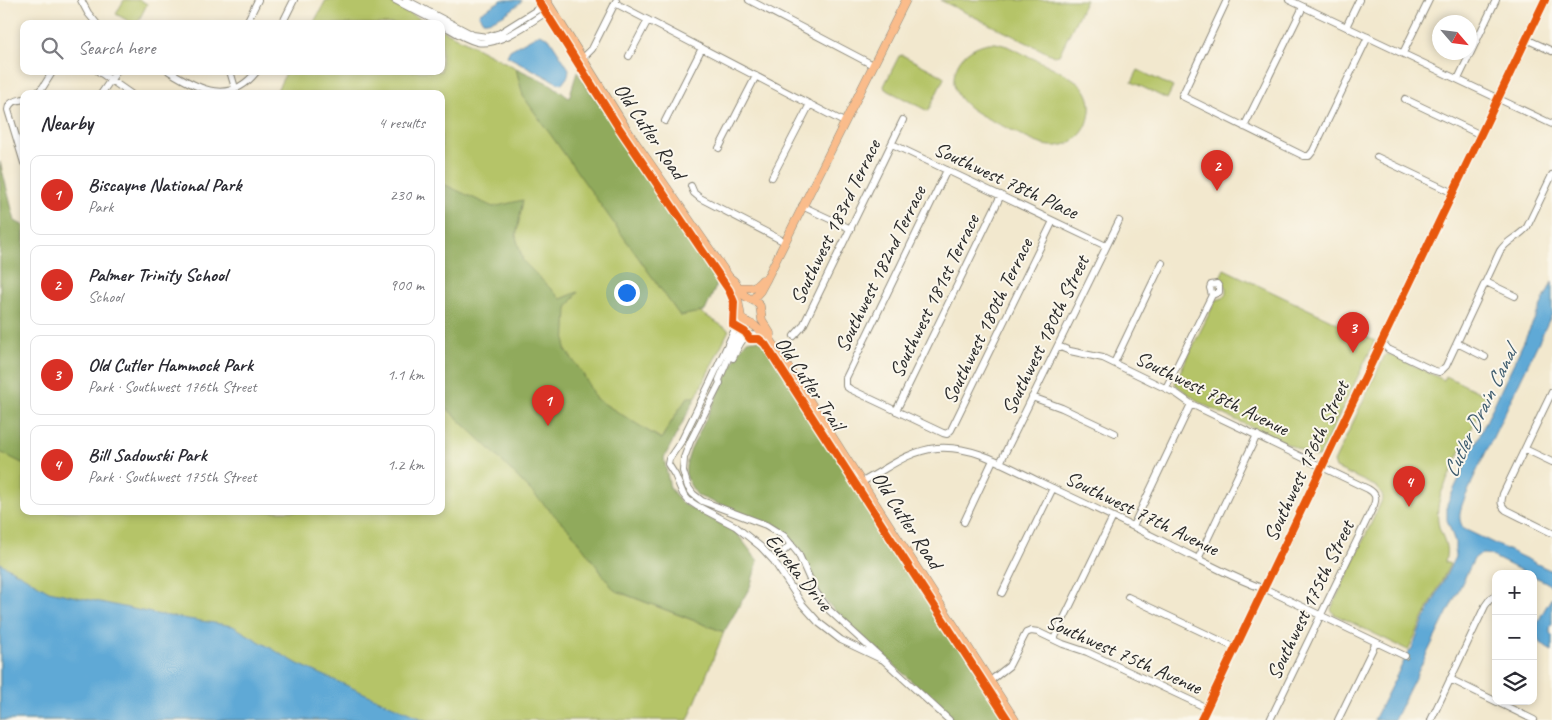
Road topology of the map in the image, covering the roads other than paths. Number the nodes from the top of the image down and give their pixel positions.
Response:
1 (258, 0) edge
2 (294, 0) edge
3 (395, 0) edge
4 (406, 0) edge
5 (749, 0) edge
6 (906, 0) edge
7 (1226, 0) edge
8 (1292, 0) edge
9 (1360, 0) edge
10 (1429, 0) edge
11 (1496, 0) edge
12 (1545, 0) edge
13 (616, 2) edge
14 (82, 3) edge
15 (548, 4) edge
16 (1303, 7) junction
17 (94, 20) edge
18 (248, 20) edge
19 (284, 20) edge
20 (436, 20) edge
21 (438, 20) edge
22 (648, 20) junction
23 (445, 24) edge
24 (1346, 27) junction
25 (1368, 37) junction
26 (1526, 39) junction
27 (702, 48) junction
28 (1552, 51) edge
29 (1403, 53) junction
30 (629, 56) dead end
31 (582, 59) junction
32 (873, 64) junction
33 (51, 75) edge
34 (103, 75) edge
35 (113, 75) edge
36 (175, 75) edge
37 (231, 75) edge
38 (253, 75) edge
39 (756, 76) junction
40 (1458, 79) junction
41 (110, 80) junction
42 (41, 90) edge
43 (104, 90) edge
44 (125, 90) edge
45 (204, 90) edge
46 (234, 90) edge
47 (235, 90) edge
48 (1498, 98) junction
49 (1405, 99) dead end
50 (20, 100) edge
51 (810, 104) junction
52 (903, 120) dead end
53 (665, 121) dead end
54 (844, 122) junction
55 (1552, 124) edge
56 (1244, 127) junction
57 (1481, 135) junction
58 (892, 144) junction
59 (719, 148) dead end
60 (20, 150) edge
61 (1377, 157) dead end
62 (947, 170) junction
63 (1552, 175) edge
64 (772, 177) dead end
65 (691, 186) dead end
66 (1453, 193) junction
67 (1000, 195) junction
68 (802, 206) junction
69 (1053, 221) junction
70 (1119, 221) dead end
71 (851, 229) junction
72 (784, 242) junction
73 (1106, 246) junction
74 (1162, 263) dead end
75 (729, 277) junction
76 (766, 278) junction
77 (1486, 282) junction
78 (738, 287) junction
79 (1212, 295) dead end
80 (1515, 296) dead end
81 (752, 300) junction
82 (760, 310) junction
83 (740, 312) junction
84 (749, 322) junction
85 (794, 336) dead end
86 (768, 338) junction
87 (1382, 342) junction
88 (1457, 343) junction
89 (1058, 346) junction
90 (1485, 357) dead end
91 (1114, 363) junction
92 (720, 383) junction
93 (1166, 388) junction
94 (1552, 392) edge
95 (1032, 397) junction
96 (1192, 404) junction
97 (896, 411) junction
98 (1115, 434) dead end
99 (1257, 435) junction
100 (1525, 449) junction
101 (993, 460) junction
102 (1552, 462) edge
103 (1000, 463) junction
104 (1323, 466) junction
105 (683, 469) junction
106 (673, 472) junction
107 (862, 482) junction
108 (1053, 488) junction
109 (1374, 494) joint
110 (690, 496) junction
111 (726, 511) junction
112 (744, 517) junction
113 (1113, 517) junction
114 (722, 518) junction
115 (964, 522) dead end
116 (1132, 526) junction
117 (738, 528) junction
118 (1552, 532) edge
119 (791, 544) junction
120 (1198, 559) junction
121 (774, 561) junction
122 (1264, 589) junction
123 (1002, 593) dead end
124 (1128, 598) dead end
125 (1492, 599) edge
126 (1321, 616) junction
127 (1054, 639) junction
128 (1376, 642) junction
129 (865, 643) junction
130 (1236, 648) junction
131 (859, 649) junction
132 (1405, 656) dead end
133 (884, 661) junction
134 (1450, 679) junction
135 (990, 681) junction
136 (1492, 698) edge
137 (1508, 705) edge
138 (1207, 708) junction
139 (949, 720) edge
140 (1015, 720) edge
141 (1201, 720) edge
142 (1270, 720) edge
143 (1338, 720) edge
144 (1431, 720) edge
145 (1534, 720) edge

1 - 18 street
2 - 19 street
3 - 20 street
4 - 21 street
5 - 32 street
6 - 32 main road
7 - 56 street
8 - 16 street
9 - 24 street
10 - 29 street
11 - 40 street
12 - 26 street, Southwest 176th Street
13 - 22 street
13 - 31 street
14 - 17 street
15 - 23 street
15 - 31 main road, Old Cutler Road
16 - 24 street
16 - 56 street
22 - 27 street
22 - 30 street
24 - 25 street
25 - 29 street
25 - 56 street
26 - 28 street
26 - 48 street, Southwest 176th Street
27 - 39 street
27 - 53 street
29 - 40 street
31 - 75 main road, Old Cutler Road
32 - 54 main road
33 - 42 street
34 - 41 street
35 - 41 street
36 - 45 street
37 - 46 street
38 - 47 street
39 - 51 street
39 - 59 street
40 - 48 street
41 - 43 street
41 - 44 street
48 - 55 street
48 - 57 street, Southwest 176th Street
49 - 57 street
50 - 60 street
51 - 54 street
51 - 64 street
52 - 58 street, Southwest 183rd Terrace
54 - 68 main road
57 - 66 street, Southwest 176th Street
58 - 62 street, Southwest 78th Place
58 - 71 street, Southwest 183rd Terrace
61 - 66 street
62 - 67 street, Southwest 78th Place
62 - 97 street, Southwest 182nd Terrace
63 - 77 street
65 - 72 street
66 - 87 street, Southwest 176th Street
67 - 69 street, Southwest 78th Place
67 - 97 street, Southwest 181st Terrace
68 - 71 street
68 - 72 main road
69 - 73 street, Southwest 78th Place
69 - 97 street, Southwest 180th Terrace
70 - 73 street, Southwest 180th Street
71 - 85 street, Southwest 183rd Terrace
72 - 76 main road
73 - 89 street, Southwest 180th Street
74 - 91 street
75 - 78 main road, Old Cutler Road
75 - 83 main road, Old Cutler Road
76 - 78 main road
76 - 81 main road
76 - 82 main road
77 - 80 street
77 - 88 street
78 - 81 main road, Old Cutler Road
79 - 93 street
81 - 82 main road
81 - 83 main road
82 - 84 main road
82 - 86 main road, Old Cutler Road
83 - 84 main road
83 - 106 street
84 - 86 main road, Old Cutler Road
84 - 92 street
86 - 92 street
86 - 107 main road, Old Cutler Road
87 - 88 street
87 - 104 street, Southwest 176th Street
88 - 90 street
89 - 91 street, Southwest 78th Avenue
89 - 95 street, Southwest 180th Street
91 - 93 street, Southwest 78th Avenue
92 - 105 street
93 - 96 street, Southwest 78th Avenue
94 - 100 street
95 - 98 street
95 - 103 street, Southwest 180th Street
96 - 99 street, Southwest 78th Avenue
96 - 116 street
99 - 104 street, Southwest 78th Avenue
99 - 120 street
100 - 102 street
100 - 118 street
101 - 103 street, Southwest 77th Avenue
101 - 107 street, Southwest 77th Avenue
101 - 115 street
103 - 108 street, Southwest 77th Avenue
104 - 109 street, Southwest 78th Avenue
104 - 122 street, Southwest 176th Street
105 - 106 street
105 - 110 street
106 - 110 street, Eureka Drive
107 - 135 main road, Old Cutler Road
108 - 113 street, Southwest 77th Avenue
108 - 123 street
109 - 126 street, Southwest 175th Street
110 - 111 street, Eureka Drive
110 - 114 street, Eureka Drive
111 - 112 street, Eureka Drive
111 - 114 street
112 - 117 street
112 - 119 street, Eureka Drive
113 - 116 street, Southwest 77th Avenue
113 - 127 street
114 - 117 street, Eureka Drive
116 - 120 street, Southwest 77th Avenue
117 - 121 street, Eureka Drive
119 - 121 street
119 - 129 street, Eureka Drive
120 - 122 street, Southwest 77th Avenue
121 - 131 street, Eureka Drive
122 - 126 street, Southwest 77th Avenue
122 - 130 street, Southwest 176th Street
124 - 130 street
125 - 134 street
126 - 128 street, Southwest 77th Avenue
126 - 142 street, Southwest 175th Street
127 - 135 street, Southwest 75th Avenue
127 - 138 street, Southwest 75th Avenue
128 - 132 street, Southwest 77th Avenue
128 - 143 street
129 - 131 street
129 - 133 street, Eureka Drive
130 - 138 street, Southwest 176th Street
131 - 133 street, Eureka Drive
133 - 139 street, Eureka Drive
134 - 136 street
134 - 144 street
135 - 140 main road, Old Cutler Road
137 - 145 street
138 - 141 street, Southwest 176th Street

